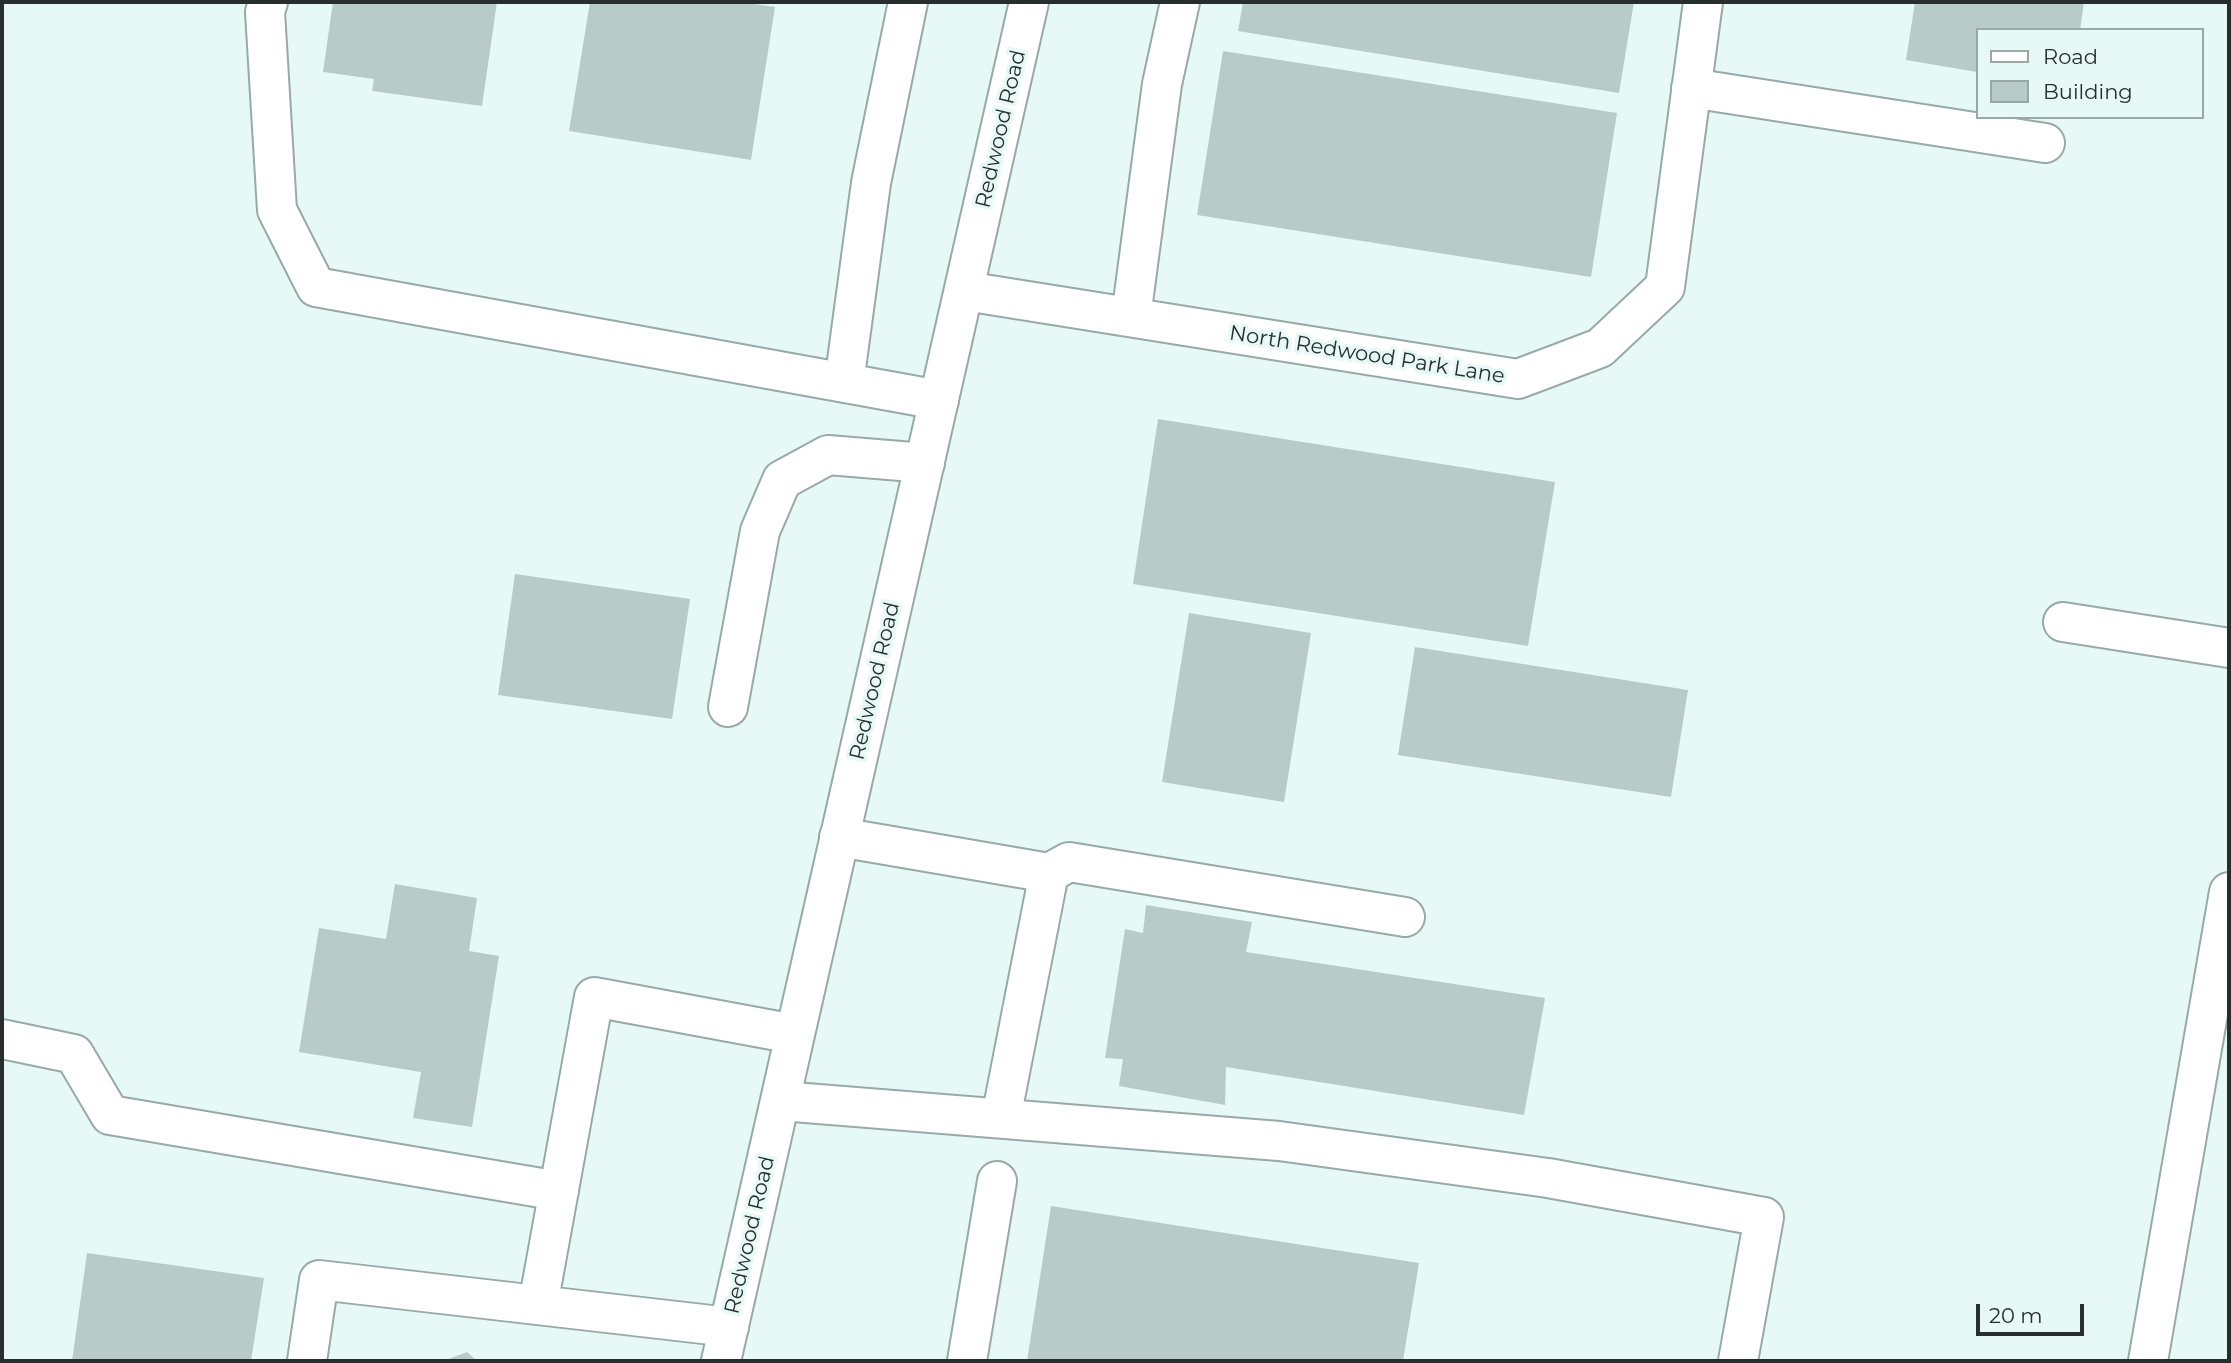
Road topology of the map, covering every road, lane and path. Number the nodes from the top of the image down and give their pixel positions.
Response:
1 (268, 2) edge
2 (908, 2) edge
3 (1029, 2) edge
4 (1180, 2) edge
5 (1703, 2) edge
6 (1692, 88) junction
7 (2045, 143) dead end
8 (965, 291) junction
9 (1131, 317) junction
10 (844, 383) junction
11 (939, 400) junction
12 (925, 463) junction
13 (2063, 622) dead end
14 (2229, 648) edge
15 (728, 708) dead end
16 (839, 837) junction
17 (1049, 873) junction
18 (2229, 892) edge
19 (1405, 917) dead end
20 (794, 1034) junction
21 (2, 1039) edge
22 (781, 1101) junction
23 (1001, 1118) junction
24 (998, 1181) dead end
25 (559, 1191) junction
26 (538, 1305) junction
27 (724, 1352) edge
28 (307, 1361) edge
29 (967, 1361) edge
30 (1738, 1361) edge
31 (2148, 1361) edge

1 - 10 main road
2 - 10 main road
3 - 8 main road, Redwood Road
4 - 9 main road
5 - 6 main road, North Redwood Park Lane
6 - 7 main road
6 - 9 main road, North Redwood Park Lane
8 - 9 main road, North Redwood Park Lane
8 - 11 main road, Redwood Road
10 - 11 main road
11 - 12 main road, Redwood Road
12 - 15 main road
12 - 16 main road, Redwood Road
13 - 14 main road
16 - 17 main road
16 - 20 main road, Redwood Road
17 - 19 main road
17 - 23 main road
18 - 31 main road
20 - 22 main road, Redwood Road
20 - 25 main road
21 - 25 main road
22 - 23 main road
22 - 27 main road, Redwood Road
23 - 30 main road
24 - 29 main road
25 - 26 main road
26 - 27 main road
26 - 28 main road

